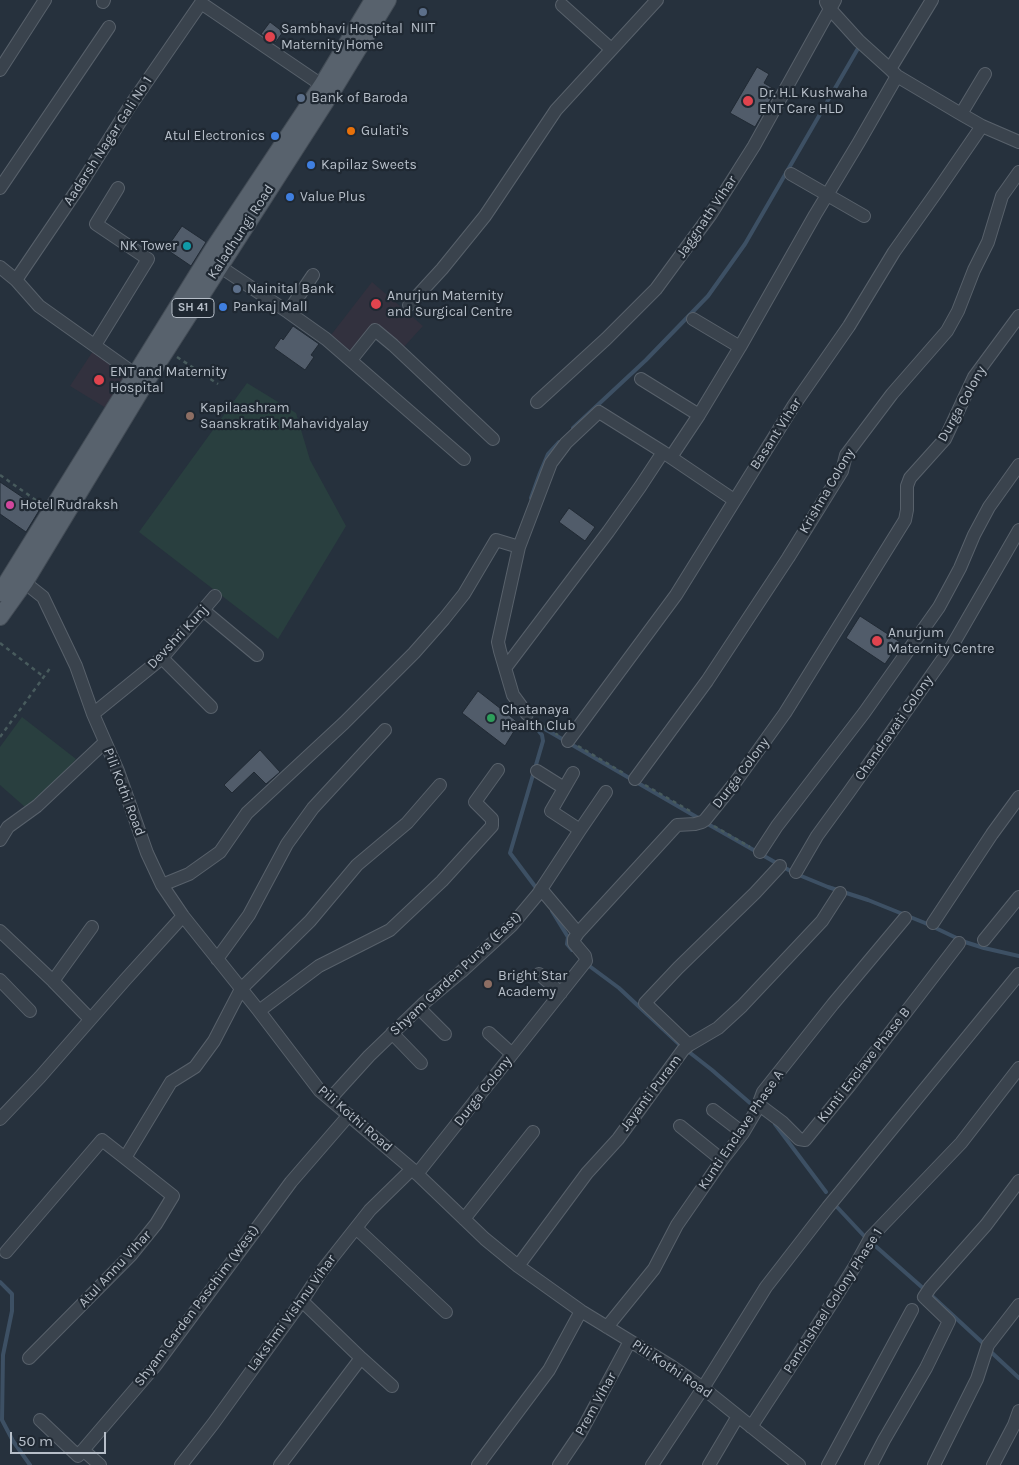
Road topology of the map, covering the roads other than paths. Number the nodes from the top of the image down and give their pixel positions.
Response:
1 (45, 0) edge
2 (373, 0) edge
3 (388, 0) edge
4 (657, 0) edge
5 (932, 0) edge
6 (830, 3) edge
7 (562, 5) dead end
8 (109, 27) dead end
9 (611, 49) junction
10 (0, 70) edge
11 (893, 72) junction
12 (985, 74) dead end
13 (327, 89) junction
14 (961, 114) junction
15 (982, 126) junction
16 (1019, 142) edge
17 (1019, 172) edge
18 (791, 174) dead end
19 (0, 188) edge
20 (118, 188) dead end
21 (827, 196) junction
22 (864, 216) dead end
23 (220, 257) junction
24 (0, 267) edge
25 (313, 275) dead end
26 (16, 280) junction
27 (409, 305) dead end
28 (288, 312) junction
29 (1019, 316) edge
30 (692, 319) dead end
31 (95, 345) junction
32 (740, 347) junction
33 (350, 360) junction
34 (140, 378) junction
35 (641, 379) dead end
36 (538, 402) dead end
37 (699, 415) junction
38 (493, 438) dead end
39 (667, 454) junction
40 (464, 459) dead end
41 (1019, 465) edge
42 (734, 500) junction
43 (1019, 530) edge
44 (519, 547) junction
45 (19, 577) junction
46 (0, 593) edge
47 (215, 596) dead end
48 (203, 610) junction
49 (0, 617) edge
50 (257, 655) dead end
51 (162, 658) junction
52 (506, 667) junction
53 (211, 707) dead end
54 (93, 714) junction
55 (527, 714) road end
56 (385, 730) dead end
57 (568, 741) road end
58 (105, 742) junction
59 (498, 770) dead end
60 (537, 771) dead end
61 (573, 773) dead end
62 (635, 780) road end
63 (440, 785) dead end
64 (564, 788) junction
65 (606, 792) dead end
66 (1019, 797) edge
67 (580, 830) junction
68 (0, 840) edge
69 (760, 852) road end
70 (780, 866) dead end
71 (796, 872) dead end
72 (162, 885) junction
73 (541, 889) junction
74 (840, 893) dead end
75 (1019, 898) edge
76 (183, 916) junction
77 (905, 918) dead end
78 (933, 923) dead end
79 (92, 927) dead end
80 (578, 933) junction
81 (1, 935) edge
82 (984, 940) dead end
83 (959, 943) dead end
84 (217, 959) junction
85 (539, 974) dead end
86 (1019, 974) edge
87 (0, 980) edge
88 (54, 981) junction
89 (241, 989) junction
90 (561, 993) junction
91 (419, 1008) junction
92 (30, 1011) dead end
93 (259, 1011) junction
94 (90, 1020) junction
95 (392, 1033) junction
96 (488, 1033) dead end
97 (445, 1034) dead end
98 (689, 1046) junction
99 (512, 1054) junction
100 (421, 1064) dead end
101 (1019, 1068) edge
102 (330, 1099) junction
103 (758, 1104) junction
104 (713, 1110) dead end
105 (349, 1115) junction
106 (0, 1119) edge
107 (680, 1126) dead end
108 (533, 1132) dead end
109 (743, 1133) junction
110 (125, 1158) junction
111 (722, 1160) junction
112 (415, 1171) junction
113 (1019, 1181) edge
114 (464, 1219) junction
115 (356, 1228) junction
116 (6, 1252) dead end
117 (518, 1266) junction
118 (302, 1301) junction
119 (1019, 1305) edge
120 (912, 1310) dead end
121 (580, 1311) junction
122 (446, 1312) dead end
123 (607, 1327) junction
124 (630, 1341) junction
125 (29, 1358) dead end
126 (361, 1358) junction
127 (392, 1386) dead end
128 (703, 1388) junction
129 (1019, 1411) edge
130 (738, 1416) junction
131 (40, 1420) dead end
132 (751, 1427) junction
133 (83, 1450) junction
134 (784, 1460) edge
135 (100, 1465) edge
136 (181, 1465) edge
137 (280, 1465) edge
138 (478, 1465) edge
139 (559, 1465) edge
140 (652, 1465) edge
141 (709, 1465) edge
142 (799, 1465) edge
143 (828, 1465) edge
144 (872, 1465) edge
145 (934, 1465) edge
146 (993, 1465) edge

1 - 10 street
2 - 13 main road, Kaladhungi Road / SH 41
3 - 13 main road, Kaladhungi Road / SH 41
4 - 9 street
5 - 11 street
6 - 11 street
6 - 36 street, Jaggnath Vihar
7 - 9 street
8 - 19 street
9 - 27 street
11 - 14 street
11 - 21 street
12 - 14 street
13 - 23 main road, Kaladhungi Road / SH 41
13 - 26 street, Aadarsh Nagar Gali No 1
14 - 15 street
15 - 16 street
15 - 42 street, Basant Vihar
17 - 62 street, Krishna Colony
18 - 21 street
20 - 31 street
21 - 22 street
21 - 32 street
23 - 28 street
23 - 34 main road, Kaladhungi Road / SH 41
23 - 34 main road, Kaladhungi Road / SH 41
24 - 26 street
25 - 28 street
26 - 31 street
28 - 33 street
29 - 80 street, Durga Colony
30 - 32 street
31 - 34 street
32 - 37 street
33 - 38 street
33 - 40 street
34 - 45 main road, Kaladhungi Road / SH 41
34 - 45 main road, Kaladhungi Road / SH 41
35 - 37 street
37 - 39 street
39 - 42 street
39 - 44 street
39 - 52 street
41 - 69 street
42 - 57 street, Basant Vihar
43 - 71 street, Chandravati Colony
44 - 52 street
44 - 72 street
45 - 46 main road, Kaladhungi Road / SH 41
45 - 49 main road, Kaladhungi Road / SH 41
45 - 54 street, Pili Kothi Road
47 - 48 street, Devshri Kunj
48 - 50 street
48 - 51 street, Devshri Kunj
51 - 53 street
51 - 54 street, Devshri Kunj
52 - 55 street
54 - 58 street, Pili Kothi Road
56 - 84 street
58 - 68 street
58 - 72 street, Pili Kothi Road
59 - 93 street
60 - 64 street
61 - 64 street
63 - 89 street
64 - 67 street
65 - 67 street, Shyam Garden Purva (East)
66 - 78 street
67 - 73 street, Shyam Garden Purva (East)
70 - 98 street
72 - 76 street, Pili Kothi Road
73 - 80 street
73 - 91 street, Shyam Garden Purva (East)
74 - 98 street, Jayanti Puram
75 - 82 street
76 - 84 street, Pili Kothi Road
76 - 94 street
77 - 103 street, Kunti Enclave Phase A
79 - 88 street
80 - 90 street, Durga Colony
81 - 88 street
83 - 103 street, Kunti Enclave Phase B
84 - 89 street, Pili Kothi Road
85 - 90 street
86 - 128 street
87 - 92 street
88 - 94 street
89 - 93 street, Pili Kothi Road
89 - 110 street
90 - 99 street, Durga Colony
91 - 95 street, Shyam Garden Purva (East)
91 - 97 street
93 - 102 street, Pili Kothi Road
94 - 106 street
95 - 100 street
95 - 102 street, Shyam Garden Purva (East)
96 - 99 street
98 - 117 street, Jayanti Puram
99 - 112 street, Durga Colony
101 - 132 street, Panchsheel Colony Phase 1
102 - 105 street, Pili Kothi Road
103 - 109 street, Kunti Enclave Phase A
104 - 109 street
105 - 112 street, Pili Kothi Road
105 - 133 street, Shyam Garden Paschim (West)
107 - 111 street
108 - 114 street
109 - 111 street, Kunti Enclave Phase A
110 - 116 street
110 - 125 street, Atul Annu Vihar
111 - 123 street, Kunti Enclave Phase A
112 - 114 street, Pili Kothi Road
112 - 115 street, Lakshmi Vishnu Vihar
113 - 144 street
114 - 117 street, Pili Kothi Road
115 - 118 street, Lakshmi Vishnu Vihar
115 - 122 street
117 - 121 street, Pili Kothi Road
118 - 126 street
118 - 136 street, Lakshmi Vishnu Vihar
119 - 145 street
120 - 143 street
121 - 123 street, Pili Kothi Road
121 - 138 street
123 - 124 street, Pili Kothi Road
124 - 128 street, Pili Kothi Road
124 - 139 street, Prem Vihar
126 - 127 street
126 - 137 street
128 - 130 street, Pili Kothi Road
128 - 140 street
129 - 146 street
130 - 132 street, Pili Kothi Road
130 - 141 street
131 - 133 street
132 - 134 street, Pili Kothi Road
133 - 135 street
134 - 142 street, Pili Kothi Road

